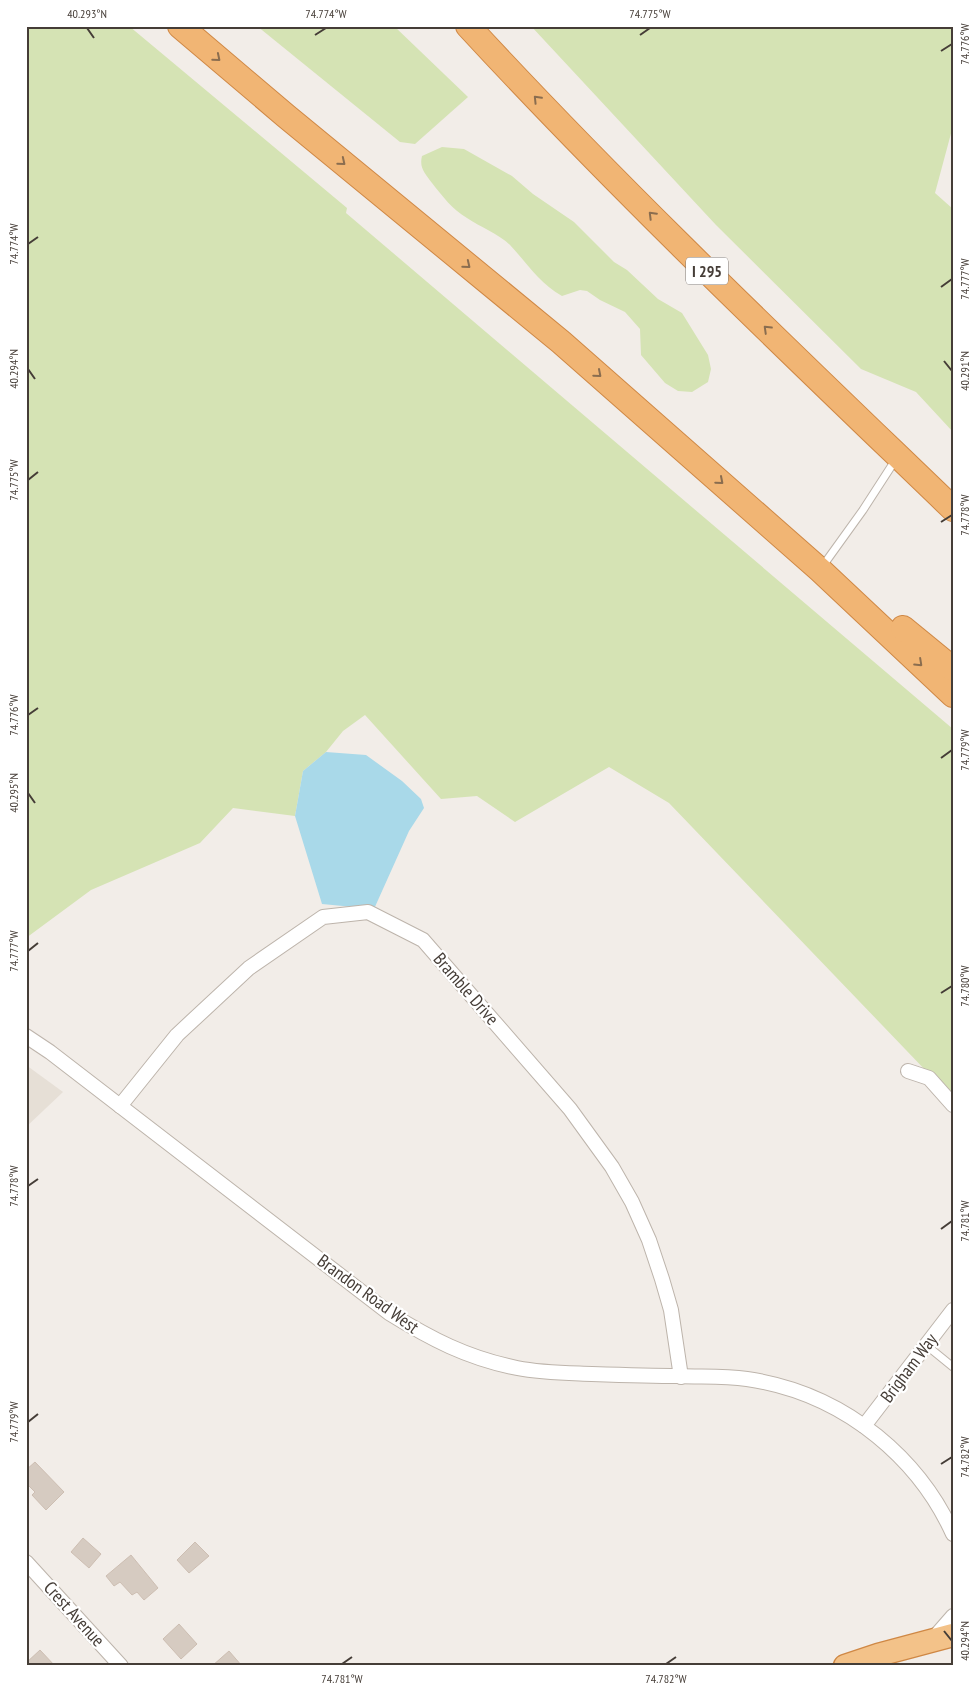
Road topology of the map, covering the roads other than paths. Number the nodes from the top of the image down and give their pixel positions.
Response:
1 (180, 26) edge
2 (468, 26) edge
3 (795, 356) junction
4 (898, 456) junction
5 (953, 498) edge
6 (953, 509) edge
7 (820, 570) junction
8 (953, 669) edge
9 (953, 695) edge
10 (26, 1036) edge
11 (908, 1070) dead end
12 (120, 1106) junction
13 (953, 1106) edge
14 (953, 1310) edge
15 (926, 1346) junction
16 (953, 1367) edge
17 (680, 1376) junction
18 (864, 1426) junction
19 (953, 1534) edge
20 (26, 1562) edge
21 (953, 1616) edge
22 (942, 1637) edge
23 (121, 1666) edge
24 (845, 1666) edge

1 -> 7 highway
3 -> 2 highway, I 295
3 - 4 highway, I 295
3 - 5 highway
4 - 6 highway, I 295
4 - 7 lane
7 - 8 highway
7 -> 9 highway
10 - 12 street, Brandon Road West
11 - 13 street
12 - 17 street, Brandon Road West
12 - 17 street, Bramble Drive
14 - 15 street, Brigham Way
15 - 16 lane
15 - 18 street, Brigham Way
17 - 18 street, Brandon Road West
18 - 19 street, Brandon Road West
20 - 23 street, Crest Avenue
21 - 22 street
22 - 24 highway

